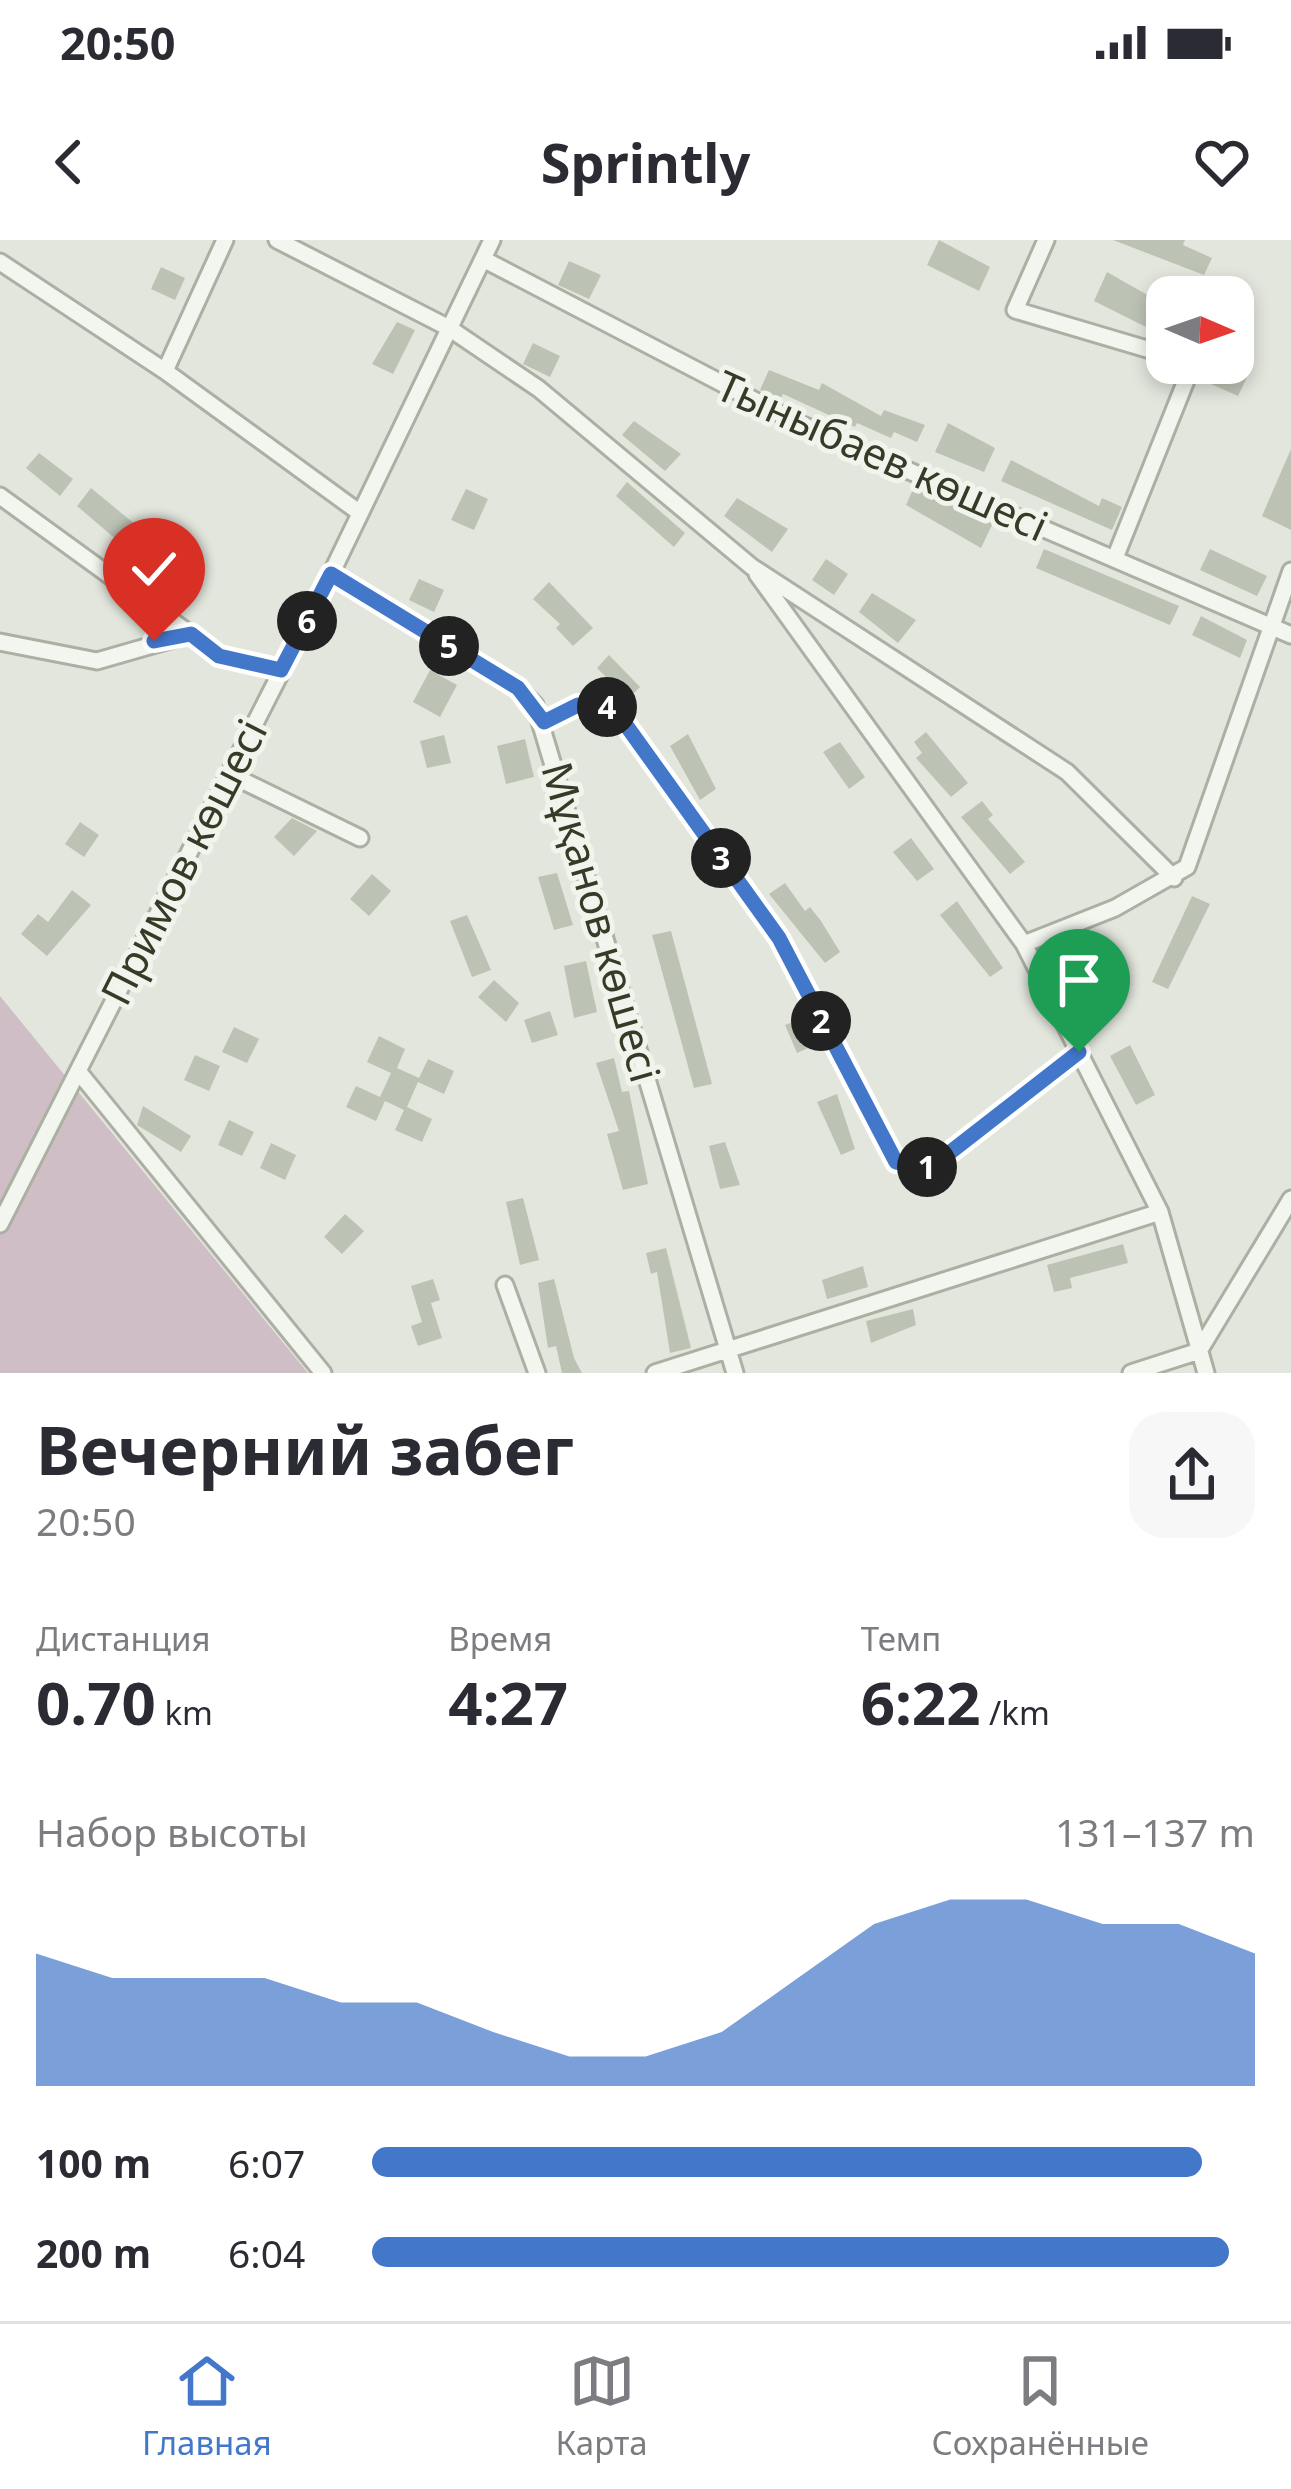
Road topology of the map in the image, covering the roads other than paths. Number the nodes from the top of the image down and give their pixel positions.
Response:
1 (225, 240) edge
2 (277, 240) edge
3 (492, 240) edge
4 (1046, 240) edge
5 (483, 259) junction
6 (0, 262) edge
7 (449, 328) junction
8 (1146, 349) edge
9 (165, 371) junction
10 (1189, 384) edge
11 (0, 496) edge
12 (360, 513) junction
13 (1115, 558) junction
14 (752, 567) junction
15 (1291, 571) edge
16 (331, 574) junction
17 (1274, 626) junction
18 (191, 634) junction
19 (1291, 635) edge
20 (0, 642) edge
21 (281, 670) junction
22 (544, 722) junction
23 (229, 774) junction
24 (360, 838) dead end
25 (1174, 878) junction
26 (1024, 944) junction
27 (1079, 1052) junction
28 (78, 1071) junction
29 (1291, 1199) edge
30 (1160, 1212) junction
31 (0, 1224) edge
32 (506, 1285) dead end
33 (729, 1351) junction
34 (1198, 1351) junction
35 (323, 1373) edge
36 (537, 1373) edge
37 (655, 1373) edge
38 (735, 1373) edge
39 (1131, 1373) edge
40 (1206, 1373) edge

1 - 9 street
2 - 7 street
3 - 5 street, Примов көшесі
4 - 8 street
5 - 7 street, Примов көшесі
5 - 13 street, Тыныбаев көшесі
6 - 9 street
7 - 12 street, Примов көшесі
7 - 14 street
9 - 12 street
10 - 13 street
11 - 18 street
12 - 16 street, Примов көшесі
13 - 17 street, Тыныбаев көшесі
14 - 25 street
14 - 26 street
15 - 17 street
16 - 21 street, Примов көшесі
16 - 22 street, Мұқанов көшесі
17 - 19 street, Тыныбаев көшесі
17 - 25 street
18 - 20 street
18 - 21 street
21 - 23 street, Примов көшесі
22 - 27 street
22 - 33 street, Мұқанов көшесі
23 - 24 street
23 - 28 street, Примов көшесі
25 - 26 street
26 - 27 street
27 - 30 street
28 - 31 street, Примов көшесі
28 - 35 street
29 - 34 street
30 - 33 street
30 - 34 street
32 - 36 street
33 - 37 street
33 - 38 street, Мұқанов көшесі
34 - 39 street
34 - 40 street

